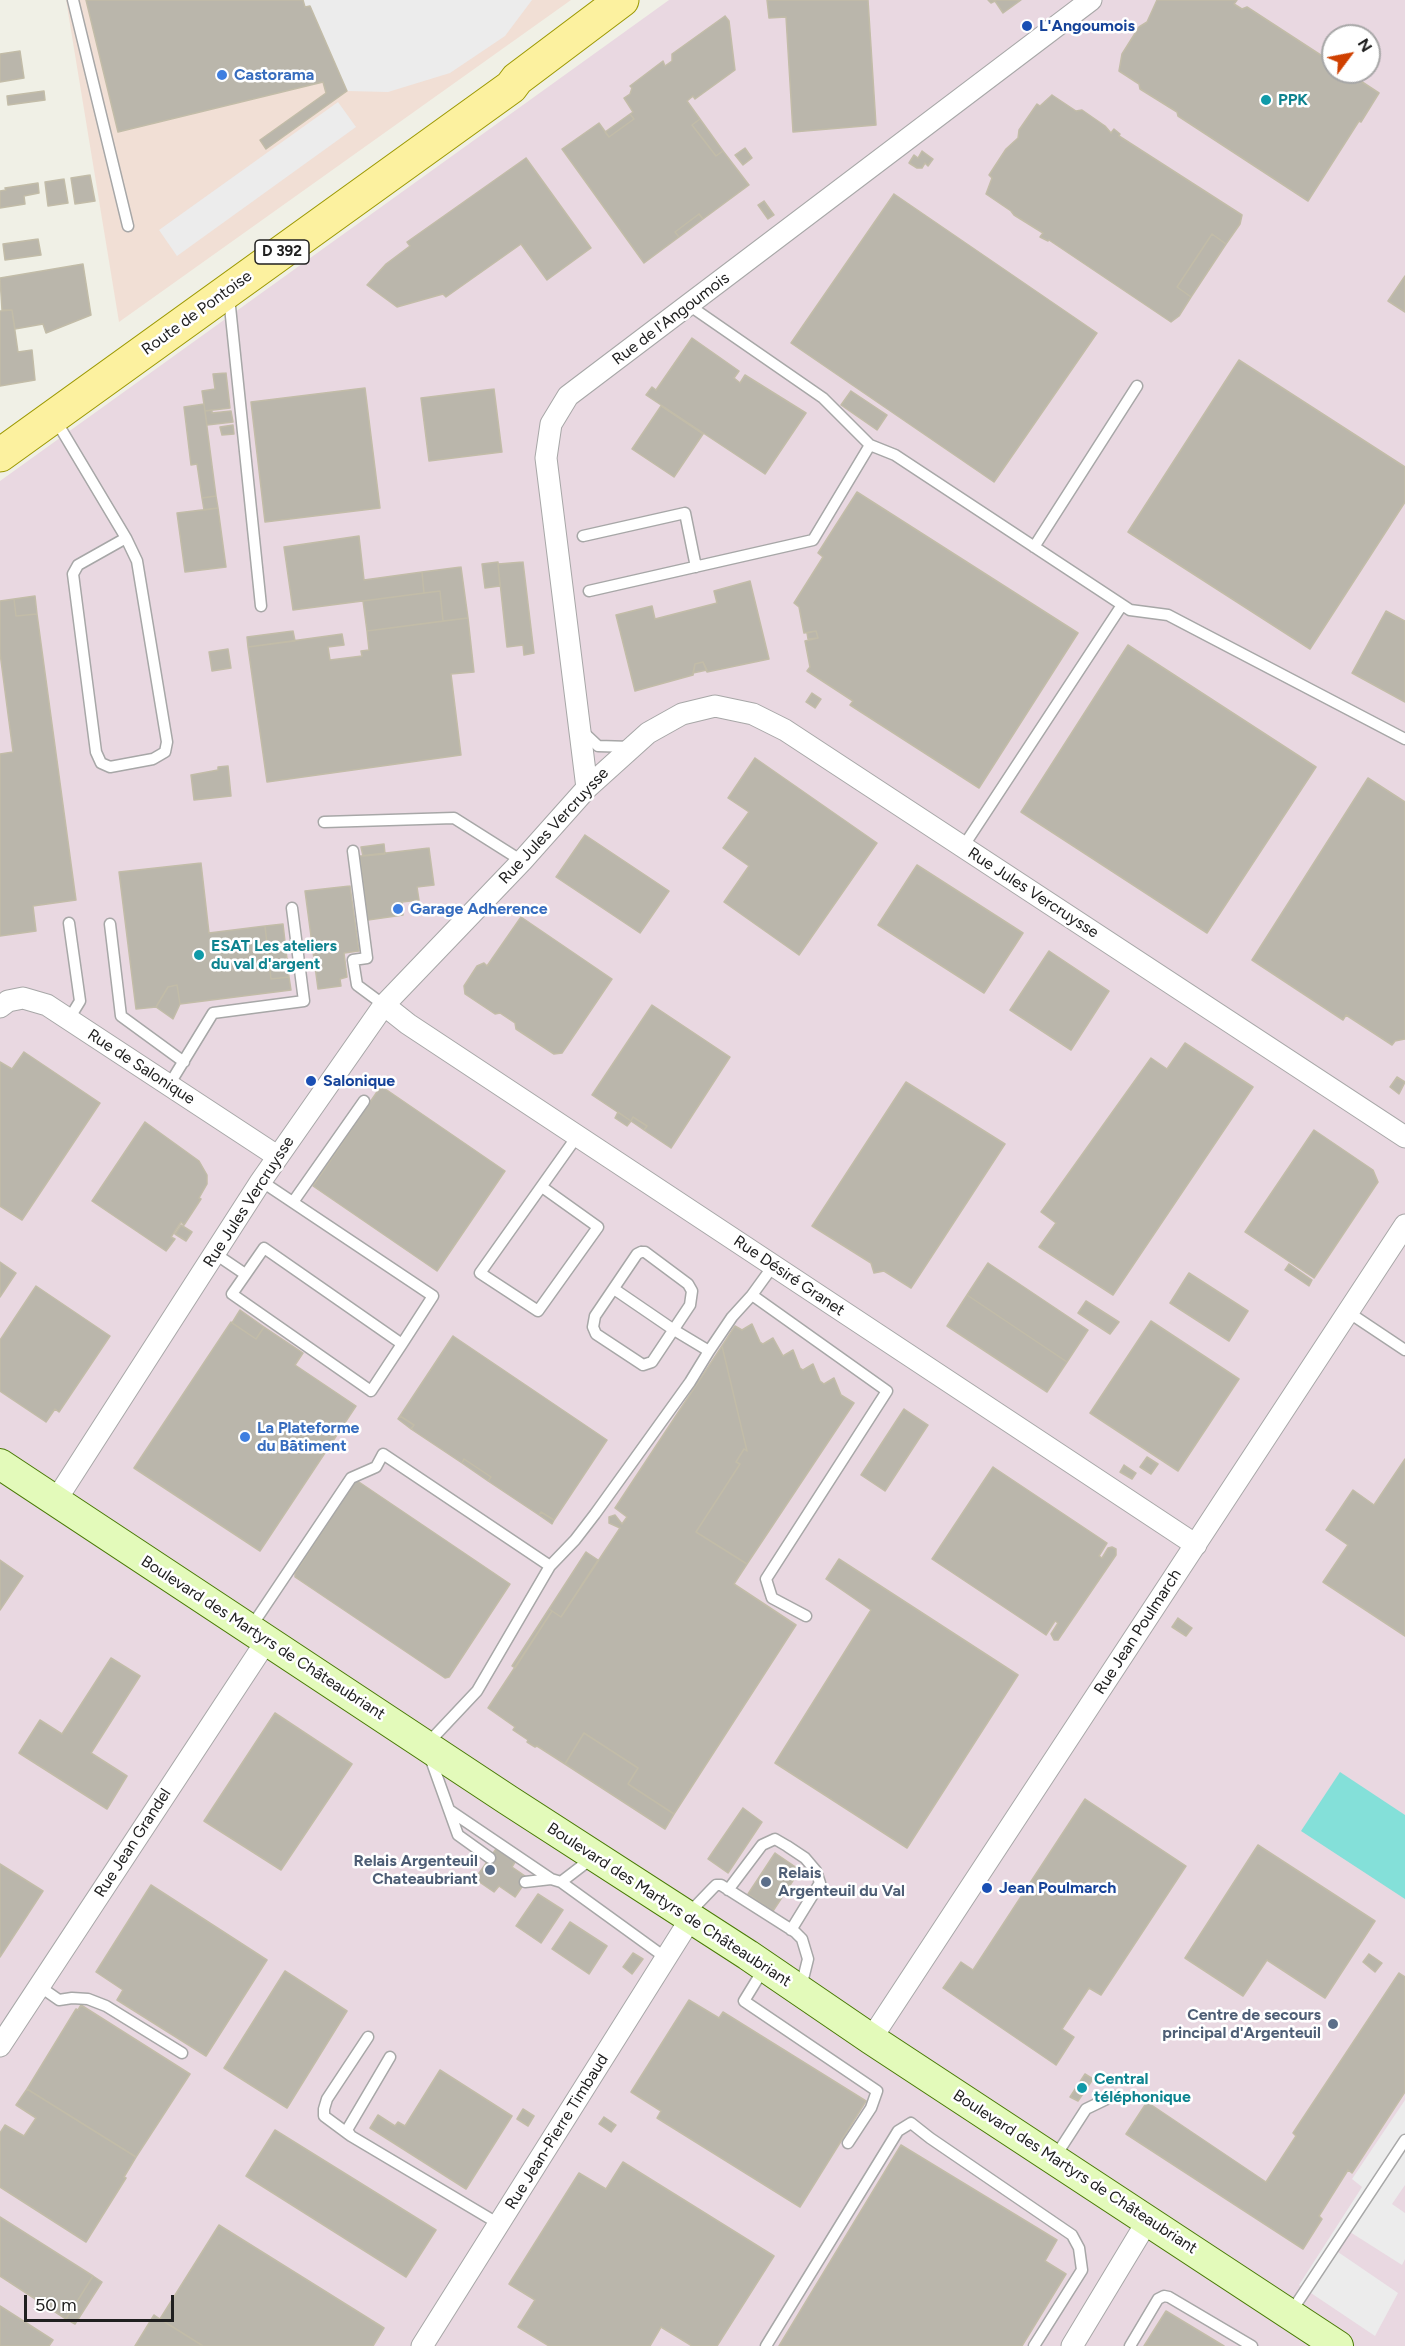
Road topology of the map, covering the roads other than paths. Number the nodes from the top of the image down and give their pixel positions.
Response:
1 (74, 0) edge
2 (622, 0) edge
3 (644, 0) edge
4 (1091, 0) edge
5 (511, 87) junction
6 (128, 226) dead end
7 (228, 290) junction
8 (690, 306) junction
9 (1137, 387) dead end
10 (53, 416) junction
11 (870, 445) junction
12 (0, 455) edge
13 (584, 536) dead end
14 (126, 538) junction
15 (1034, 547) junction
16 (696, 567) junction
17 (589, 591) dead end
18 (1122, 605) junction
19 (261, 606) dead end
20 (580, 730) junction
21 (1405, 739) edge
22 (632, 747) junction
23 (587, 788) junction
24 (324, 822) dead end
25 (963, 847) junction
26 (353, 851) dead end
27 (522, 861) junction
28 (292, 908) dead end
29 (69, 923) dead end
30 (110, 924) dead end
31 (384, 1005) junction
32 (0, 1007) edge
33 (69, 1019) junction
34 (184, 1062) junction
35 (169, 1085) junction
36 (364, 1101) dead end
37 (578, 1135) junction
38 (1405, 1137) edge
39 (277, 1156) junction
40 (261, 1181) junction
41 (542, 1187) junction
42 (293, 1202) junction
43 (1405, 1226) edge
44 (214, 1253) junction
45 (773, 1266) junction
46 (245, 1274) junction
47 (614, 1289) junction
48 (752, 1295) junction
49 (1348, 1312) junction
50 (674, 1330) junction
51 (402, 1344) junction
52 (1405, 1350) edge
53 (709, 1351) junction
54 (0, 1464) edge
55 (56, 1500) junction
56 (1196, 1545) junction
57 (550, 1566) junction
58 (806, 1616) dead end
59 (258, 1635) junction
60 (426, 1745) junction
61 (448, 1810) junction
62 (594, 1856) junction
63 (490, 1858) dead end
64 (556, 1880) junction
65 (525, 1882) dead end
66 (728, 1890) junction
67 (689, 1917) junction
68 (791, 1930) junction
69 (666, 1958) junction
70 (765, 1967) junction
71 (39, 1986) junction
72 (801, 1991) junction
73 (368, 2037) dead end
74 (871, 2039) junction
75 (0, 2046) edge
76 (182, 2053) dead end
77 (390, 2057) dead end
78 (1113, 2096) dead end
79 (351, 2136) junction
80 (1405, 2140) edge
81 (848, 2143) dead end
82 (1054, 2158) junction
83 (1148, 2220) junction
84 (499, 2224) junction
85 (1290, 2314) junction
86 (422, 2346) edge
87 (766, 2346) edge
88 (1034, 2346) edge
89 (1072, 2346) edge
90 (1130, 2346) edge
91 (1252, 2346) edge
92 (1338, 2346) edge

1 - 6 lane
2 - 5 main road, Route de Pontoise / D 392
3 - 5 main road, Route de Pontoise / D 392
4 - 8 street, Rue de l'Angoumois
5 - 7 main road, Route de Pontoise / D 392
7 - 10 main road, Route de Pontoise / D 392
7 - 19 lane
8 - 11 lane
8 - 20 street, Rue de l'Angoumois
9 - 15 lane
10 - 12 main road, Route de Pontoise / D 392
10 - 14 lane
11 - 15 lane
11 - 16 lane
13 - 16 lane
14 - 14 lane
15 - 18 lane
16 - 17 lane
18 - 21 lane
18 - 25 lane
20 - 22 lane
20 - 23 street, Rue de l'Angoumois
22 - 23 street, Rue Jules Vercruysse
22 - 25 street, Rue Jules Vercruysse
23 - 27 street, Rue Jules Vercruysse
24 - 27 lane
25 - 38 street, Rue Jules Vercruysse
26 - 31 lane
27 - 31 street, Rue Jules Vercruysse
28 - 34 lane
29 - 33 lane
30 - 34 lane
31 - 37 street, Rue Désiré Granet
31 - 39 street, Rue Jules Vercruysse
32 - 33 street, Rue de Salonique
33 - 35 street, Rue de Salonique
34 - 35 lane
35 - 39 street, Rue de Salonique
36 - 42 lane
37 - 41 lane
37 - 45 street, Rue Désiré Granet
39 - 40 street, Rue Jules Vercruysse
40 - 42 lane
40 - 44 street, Rue Jules Vercruysse
41 - 41 lane
42 - 51 lane
43 - 49 street, Rue Jean Poulmarch
44 - 46 lane
44 - 55 street, Rue Jules Vercruysse
45 - 48 lane
45 - 56 street, Rue Désiré Granet
46 - 51 lane
46 - 51 lane
47 - 50 lane
47 - 50 lane
47 - 50 lane
48 - 53 lane
48 - 58 lane
49 - 52 lane
49 - 56 street, Rue Jean Poulmarch
50 - 53 lane
53 - 57 lane
54 - 55 main road, Boulevard des Martyrs de Châteaubriant
55 - 59 main road, Boulevard des Martyrs de Châteaubriant
56 - 74 street, Rue Jean Poulmarch
57 - 59 lane
57 - 60 lane
59 - 60 main road, Boulevard des Martyrs de Châteaubriant
59 - 71 street, Rue Jean Grandel
60 - 61 lane
60 - 62 main road, Boulevard des Martyrs de Châteaubriant
61 - 63 lane
61 - 64 lane
62 - 64 lane
62 - 67 main road, Boulevard des Martyrs de Châteaubriant
64 - 65 lane
64 - 69 lane
66 - 67 lane
66 - 68 lane
66 - 68 lane
67 - 69 street, Rue Jean-Pierre Timbaud
67 - 70 main road, Boulevard des Martyrs de Châteaubriant
68 - 72 lane
69 - 84 street, Rue Jean-Pierre Timbaud
70 - 72 main road, Boulevard des Martyrs de Châteaubriant
70 - 81 lane
71 - 75 street, Rue Jean Grandel
71 - 76 lane
72 - 74 main road, Boulevard des Martyrs de Châteaubriant
73 - 79 lane
74 - 82 main road, Boulevard des Martyrs de Châteaubriant
77 - 79 lane
78 - 82 lane
79 - 84 lane
80 - 85 lane
82 - 83 main road, Boulevard des Martyrs de Châteaubriant
83 - 85 main road, Boulevard des Martyrs de Châteaubriant
83 - 89 street
84 - 86 street, Rue Jean-Pierre Timbaud
85 - 92 main road, Boulevard des Martyrs de Châteaubriant
87 - 88 lane
90 - 91 lane

